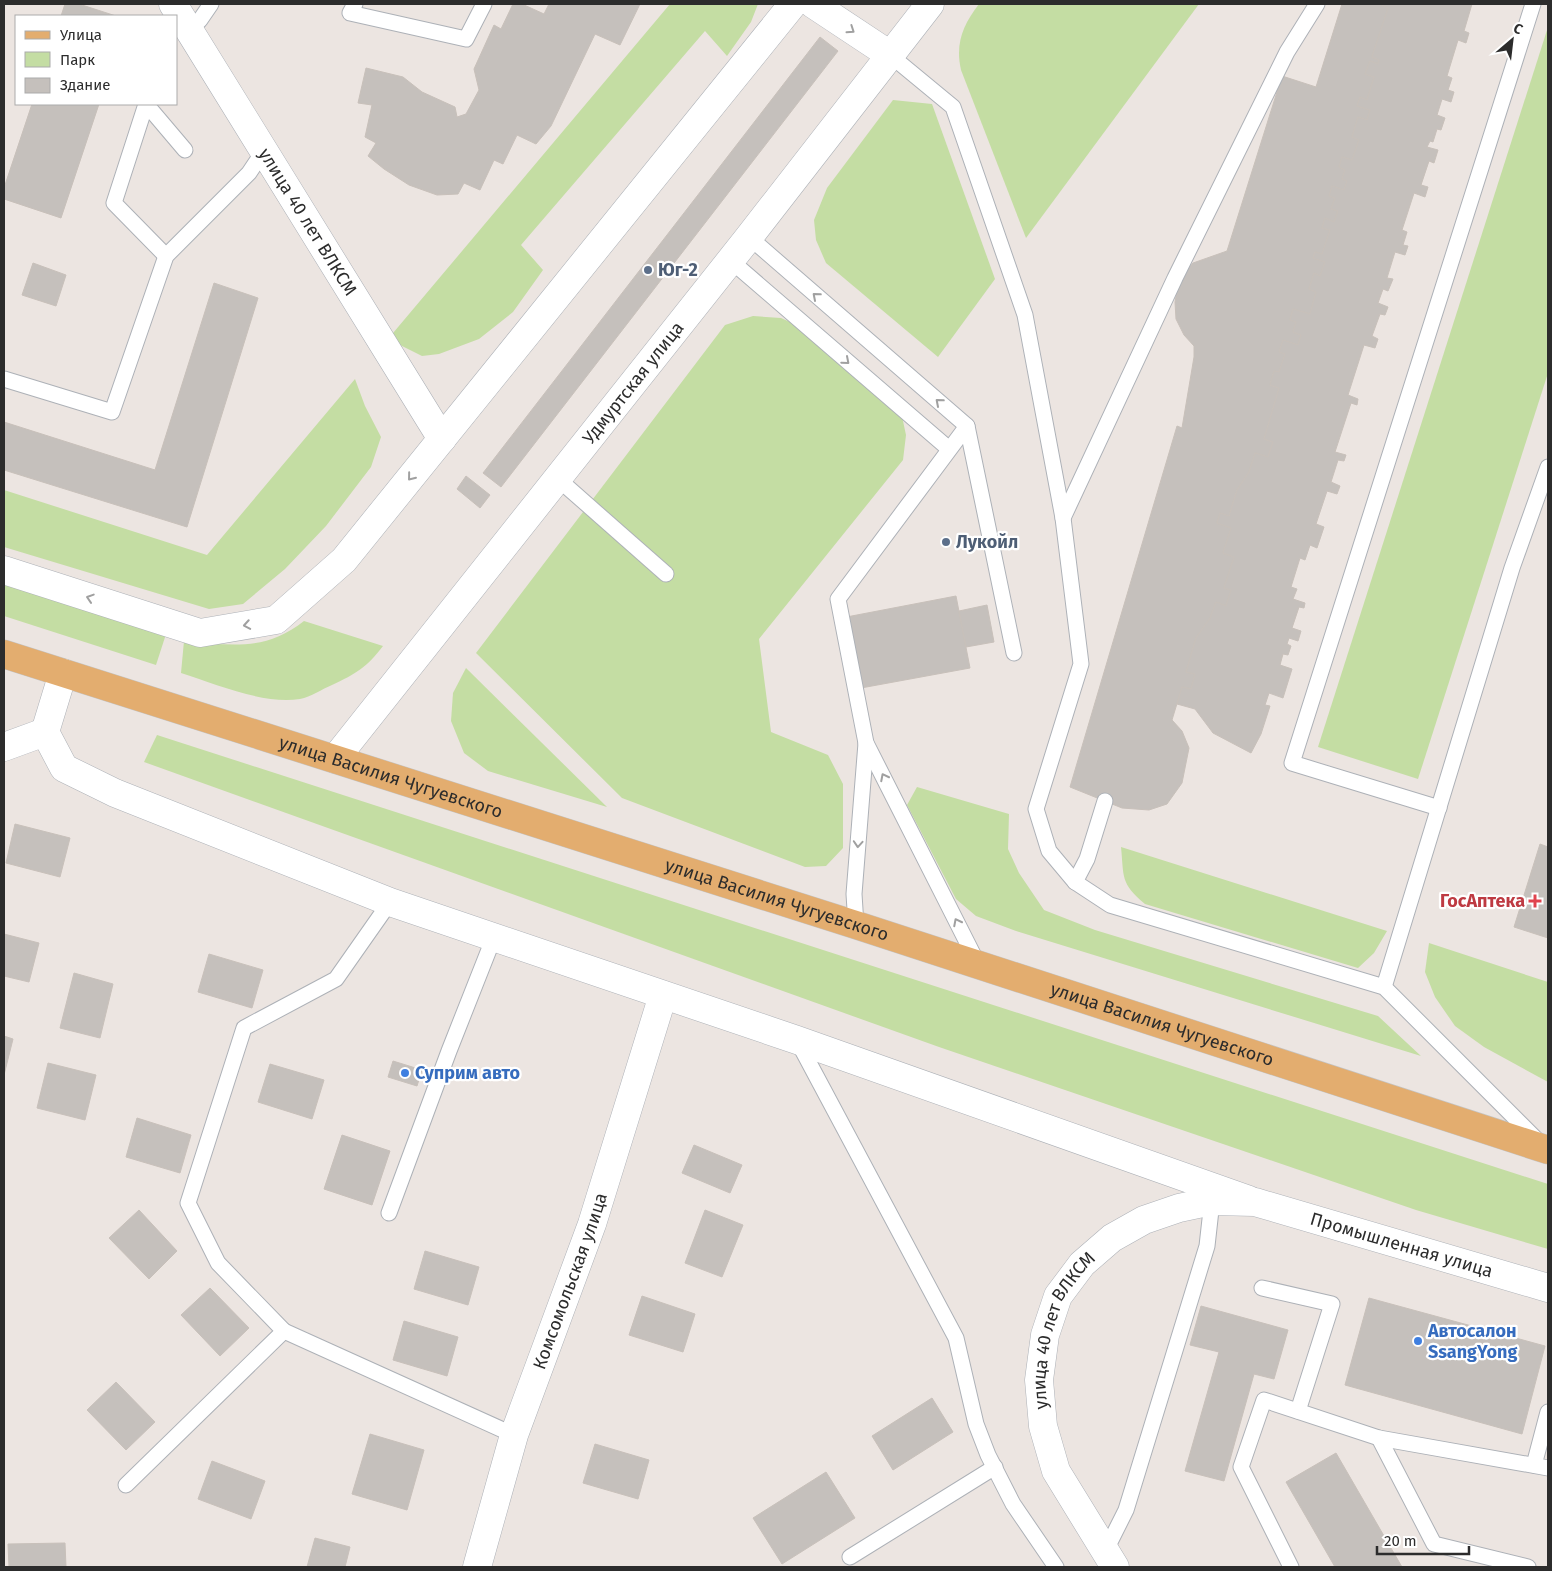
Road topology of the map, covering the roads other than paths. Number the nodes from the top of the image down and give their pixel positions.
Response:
1 (173, 4) edge
2 (211, 4) edge
3 (355, 4) edge
4 (484, 4) edge
5 (793, 4) edge
6 (813, 4) edge
7 (930, 4) edge
8 (1317, 4) edge
9 (1533, 4) edge
10 (190, 30) junction
11 (890, 55) junction
12 (146, 105) edge
13 (147, 105) edge
14 (185, 150) dead end
15 (263, 152) junction
16 (749, 236) junction
17 (166, 256) junction
18 (730, 260) junction
19 (4, 379) edge
20 (967, 426) junction
21 (442, 439) junction
22 (949, 449) junction
23 (1548, 467) edge
24 (557, 478) junction
25 (1063, 518) junction
26 (4, 570) edge
27 (666, 574) dead end
28 (4, 654) edge
29 (1014, 654) dead end
30 (63, 673) junction
31 (45, 732) junction
32 (866, 743) junction
33 (4, 747) edge
34 (335, 759) junction
35 (1105, 801) dead end
36 (1439, 808) junction
37 (1075, 882) junction
38 (390, 902) junction
39 (856, 925) junction
40 (494, 937) junction
41 (979, 966) junction
42 (1384, 987) junction
43 (663, 995) junction
44 (798, 1040) junction
45 (1548, 1150) edge
46 (1212, 1202) junction
47 (1255, 1202) junction
48 (389, 1214) dead end
49 (1262, 1288) dead end
50 (1548, 1288) edge
51 (284, 1331) junction
52 (1298, 1411) junction
53 (1548, 1412) edge
54 (514, 1435) junction
55 (1379, 1438) junction
56 (1541, 1466) edge
57 (994, 1467) junction
58 (126, 1485) dead end
59 (850, 1557) dead end
60 (1106, 1562) edge
61 (477, 1567) edge
62 (1056, 1567) edge
63 (1291, 1567) edge
64 (1528, 1567) edge

1 - 10 street, улица 40 лет ВЛКСМ
2 - 10 lane
3 - 4 lane
5 - 21 street
6 -> 11 street
7 - 11 street, Удмуртская улица
8 - 25 lane
9 - 36 lane
10 - 15 street, улица 40 лет ВЛКСМ
11 - 16 street, Удмуртская улица
11 - 25 lane
12 - 17 lane
13 - 14 lane
15 - 17 lane
15 - 21 street, улица 40 лет ВЛКСМ
16 - 18 street, Удмуртская улица
20 -> 16 lane
17 - 19 lane
18 -> 22 lane
18 - 24 street, Удмуртская улица
20 - 22 lane
20 - 29 lane
21 -> 26 street
22 - 32 lane
23 - 36 lane
24 - 27 lane
24 - 34 street, Удмуртская улица
25 - 37 lane
28 - 30 main road, улица Василия Чугуевского
30 - 31 street
30 - 34 main road, улица Василия Чугуевского
31 - 33 street
31 - 38 street
32 -> 39 lane
41 -> 32 lane
34 - 39 main road, улица Василия Чугуевского
35 - 37 lane
36 - 42 lane
37 - 42 lane
38 - 40 street
38 - 51 lane
39 - 41 main road, улица Василия Чугуевского
40 - 43 street
40 - 48 lane
41 - 45 main road, улица Василия Чугуевского
42 - 45 lane
43 - 44 street
43 - 54 street, Комсомольская улица
44 - 47 street
44 - 57 lane
46 - 47 street, улица 40 лет ВЛКСМ
46 - 60 lane
46 - 60 street, улица 40 лет ВЛКСМ
47 - 50 street, Промышленная улица
49 - 52 lane
51 - 54 lane
51 - 58 lane
52 - 55 lane
52 - 63 lane
53 - 56 lane
54 - 61 street, Комсомольская улица
55 - 56 lane
55 - 64 lane
57 - 59 lane
57 - 62 lane

